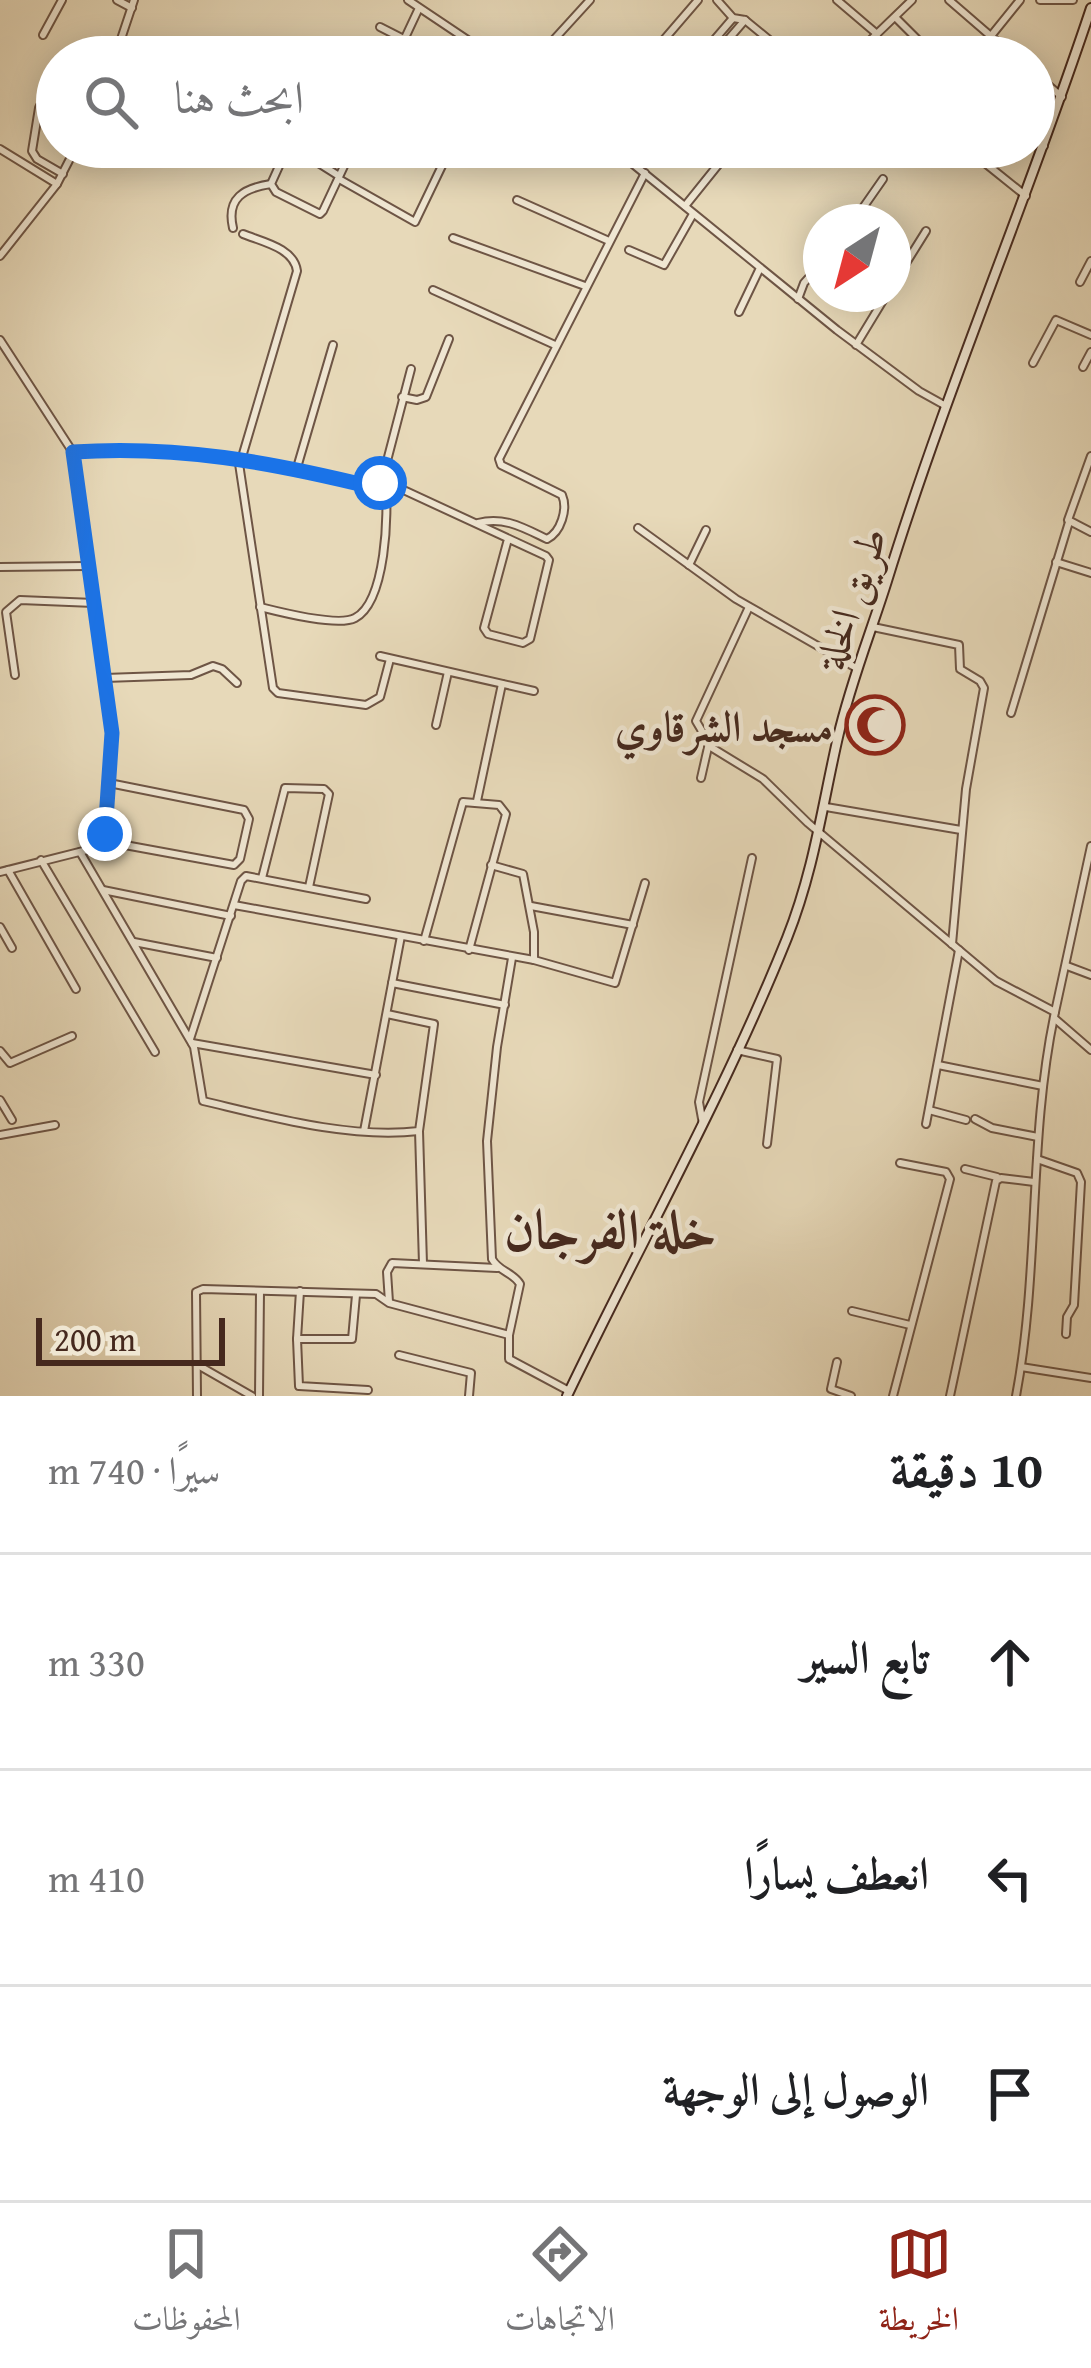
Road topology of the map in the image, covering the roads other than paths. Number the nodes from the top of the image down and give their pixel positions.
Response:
1 (62, 0) edge
2 (117, 0) edge
3 (408, 0) edge
4 (590, 0) edge
5 (698, 0) edge
6 (717, 0) edge
7 (838, 0) edge
8 (912, 0) edge
9 (949, 0) edge
10 (1020, 0) edge
11 (1040, 0) edge
12 (1072, 0) edge
13 (133, 4) edge
14 (419, 8) junction
15 (1091, 8) edge
16 (895, 17) junction
17 (733, 18) junction
18 (745, 20) junction
19 (380, 27) dead end
20 (877, 34) joint
21 (43, 35) dead end
22 (122, 36) edge
23 (395, 36) edge
24 (406, 36) edge
25 (462, 36) edge
26 (557, 36) edge
27 (667, 36) edge
28 (718, 36) edge
29 (731, 36) edge
30 (764, 36) edge
31 (914, 36) edge
32 (991, 36) joint
33 (1055, 91) edge
34 (1062, 97) junction
35 (1055, 116) edge
36 (0, 149) edge
37 (53, 168) edge
38 (66, 168) edge
39 (278, 168) edge
40 (325, 168) edge
41 (343, 168) edge
42 (440, 168) edge
43 (639, 168) edge
44 (716, 168) edge
45 (991, 168) edge
46 (1036, 168) edge
47 (645, 173) junction
48 (63, 174) junction
49 (339, 177) junction
50 (884, 179) dead end
51 (57, 184) junction
52 (271, 184) junction
53 (1026, 196) junction
54 (517, 200) dead end
55 (866, 204) edge
56 (685, 206) junction
57 (693, 214) junction
58 (233, 229) dead end
59 (926, 231) dead end
60 (243, 234) dead end
61 (453, 238) dead end
62 (608, 241) junction
63 (629, 250) dead end
64 (911, 255) edge
65 (0, 256) edge
66 (1091, 261) edge
67 (760, 268) junction
68 (1080, 282) dead end
69 (585, 286) junction
70 (433, 290) dead end
71 (803, 290) edge
72 (798, 298) junction
73 (739, 312) dead end
74 (876, 312) edge
75 (1091, 335) edge
76 (449, 339) dead end
77 (0, 340) edge
78 (333, 345) dead end
79 (555, 345) junction
80 (856, 345) junction
81 (1091, 352) edge
82 (1033, 363) dead end
83 (1083, 367) dead end
84 (411, 369) dead end
85 (403, 397) junction
86 (946, 406) junction
87 (73, 452) junction
88 (1091, 456) edge
89 (240, 457) junction
90 (296, 471) junction
91 (383, 481) junction
92 (1069, 522) junction
93 (475, 524) junction
94 (638, 528) dead end
95 (706, 530) dead end
96 (1091, 532) edge
97 (508, 539) junction
98 (1057, 562) junction
99 (87, 566) junction
100 (689, 566) junction
101 (0, 567) edge
102 (1091, 573) edge
103 (94, 602) junction
104 (260, 607) junction
105 (749, 607) junction
106 (873, 628) junction
107 (380, 656) dead end
108 (391, 659) junction
109 (859, 669) junction
110 (448, 672) junction
111 (15, 675) dead end
112 (106, 679) junction
113 (237, 683) dead end
114 (502, 684) junction
115 (534, 691) dead end
116 (1011, 713) dead end
117 (436, 725) dead end
118 (709, 746) junction
119 (701, 778) dead end
120 (110, 783) junction
121 (477, 801) junction
122 (826, 808) junction
123 (962, 830) junction
124 (821, 834) junction
125 (103, 841) junction
126 (1091, 846) edge
127 (80, 852) junction
128 (752, 858) dead end
129 (41, 860) junction
130 (491, 865) junction
131 (4, 871) edge
132 (262, 878) junction
133 (645, 883) dead end
134 (309, 887) junction
135 (103, 890) junction
136 (366, 899) dead end
137 (1081, 899) junction
138 (1091, 902) edge
139 (234, 905) junction
140 (529, 906) junction
141 (231, 916) junction
142 (633, 925) junction
143 (0, 927) edge
144 (401, 936) junction
145 (424, 941) junction
146 (134, 942) junction
147 (956, 947) junction
148 (12, 948) dead end
149 (469, 950) junction
150 (217, 958) junction
151 (512, 958) junction
152 (534, 960) junction
153 (1066, 966) junction
154 (1091, 975) edge
155 (392, 983) junction
156 (76, 988) dead end
157 (505, 1006) junction
158 (387, 1014) junction
159 (1055, 1015) junction
160 (72, 1036) dead end
161 (191, 1041) junction
162 (737, 1050) junction
163 (1091, 1050) edge
164 (0, 1051) edge
165 (155, 1052) dead end
166 (938, 1065) junction
167 (376, 1075) junction
168 (1043, 1086) junction
169 (0, 1100) edge
170 (929, 1110) junction
171 (975, 1119) dead end
172 (12, 1120) dead end
173 (965, 1120) dead end
174 (703, 1124) junction
175 (926, 1124) dead end
176 (55, 1125) dead end
177 (364, 1131) junction
178 (419, 1131) junction
179 (0, 1135) edge
180 (1039, 1137) junction
181 (767, 1144) dead end
182 (1036, 1159) junction
183 (901, 1163) dead end
184 (965, 1169) dead end
185 (1001, 1178) junction
186 (1034, 1182) junction
187 (423, 1264) junction
188 (497, 1268) junction
189 (260, 1291) junction
190 (300, 1291) junction
191 (356, 1294) junction
192 (389, 1303) junction
193 (852, 1311) dead end
194 (910, 1325) junction
195 (1066, 1334) dead end
196 (509, 1335) junction
197 (298, 1339) junction
198 (399, 1355) dead end
199 (837, 1363) dead end
200 (196, 1364) junction
201 (1022, 1366) junction
202 (1091, 1378) edge
203 (368, 1390) dead end
204 (330, 1392) edge
205 (568, 1393) edge
206 (197, 1396) edge
207 (256, 1396) edge
208 (469, 1396) edge
209 (851, 1396) edge
210 (893, 1396) edge
211 (950, 1396) edge
212 (1016, 1396) edge

1 - 21 street
2 - 13 street
3 - 14 street
4 - 26 street
5 - 27 street
6 - 17 street
7 - 20 street
8 - 16 street
9 - 32 street
10 - 32 street
11 - 12 street
13 - 22 street
14 - 24 street
14 - 25 street
15 - 34 street, طريق الخلة
16 - 20 street
16 - 31 street
17 - 18 street
17 - 28 street
18 - 29 street
18 - 30 street
19 - 23 street
33 - 34 street
34 - 35 street, طريق الخلة
36 - 51 street
37 - 48 street
38 - 48 street
39 - 52 street
40 - 49 street
41 - 49 street
42 - 49 street
43 - 47 street
44 - 56 street
45 - 53 street
46 - 53 street, طريق الخلة
47 - 56 street
47 - 62 street
48 - 51 street
49 - 52 street
50 - 55 street
51 - 65 street
52 - 58 street
53 - 86 street, طريق الخلة
54 - 62 street
56 - 57 street
57 - 63 street
57 - 67 street
59 - 64 street
60 - 89 street
61 - 69 street
62 - 69 street
66 - 68 street
67 - 72 street
67 - 73 street
69 - 79 street
70 - 79 street
71 - 72 street
72 - 80 street
74 - 80 street
75 - 82 street
76 - 85 street
77 - 87 street
78 - 90 street
79 - 93 street
80 - 86 street
81 - 83 street
84 - 85 street
85 - 91 street
86 - 106 street, طريق الخلة
87 - 89 street
87 - 99 street
88 - 92 street
89 - 90 street
89 - 104 street
90 - 91 street
91 - 93 street
91 - 104 street
92 - 96 street
92 - 98 street
93 - 97 street
94 - 100 street
95 - 100 street
97 - 97 street
98 - 102 street
98 - 116 street
99 - 101 street
99 - 103 street
100 - 105 street
103 - 111 street
103 - 112 street
104 - 108 street
105 - 109 street
105 - 118 street
106 - 109 street, طريق الخلة
106 - 123 street
107 - 108 street
108 - 110 street
109 - 122 street, طريق الخلة
110 - 114 street
110 - 117 street
112 - 113 street
112 - 120 street
114 - 115 street
114 - 121 street
118 - 119 street
118 - 124 street
120 - 125 street
120 - 125 street
121 - 130 street
121 - 145 street
122 - 123 street
122 - 124 street, طريق الخلة
123 - 147 street
124 - 147 street
124 - 162 street, طريق الخلة
125 - 127 street
126 - 137 street
127 - 129 street
127 - 135 street
128 - 174 street
129 - 131 street
129 - 165 street
130 - 140 street
130 - 149 street
131 - 156 street
132 - 134 street
132 - 134 street
132 - 139 street
133 - 142 street
134 - 136 street
135 - 141 street
135 - 146 street
137 - 138 street
137 - 153 street
139 - 141 street
139 - 144 street
140 - 142 street
140 - 152 street
141 - 150 street
142 - 152 street
143 - 148 street
144 - 145 street
144 - 155 street
145 - 149 street
146 - 150 street
146 - 161 street
147 - 159 street
147 - 166 street
149 - 151 street
150 - 161 street
151 - 152 street
151 - 157 street
153 - 154 street
153 - 159 street
155 - 157 street
155 - 158 street
157 - 188 street
158 - 167 street
158 - 178 street
159 - 163 street
159 - 168 street
160 - 164 street
161 - 167 street
161 - 177 street
162 - 174 street, طريق الخلة
162 - 181 street
166 - 168 street
166 - 170 street
167 - 177 street
168 - 180 street
169 - 172 street
170 - 173 street
170 - 175 street
171 - 180 street
174 - 205 street, طريق الخلة
176 - 179 street
177 - 178 street
178 - 187 street
180 - 182 street
182 - 186 street
182 - 195 street
183 - 194 street
184 - 185 street
185 - 186 street
185 - 211 street
186 - 201 street
187 - 188 street
187 - 192 street
188 - 196 street
189 - 190 street
189 - 200 street
189 - 207 street
190 - 191 street
190 - 197 street
191 - 192 street
191 - 197 street
192 - 196 street
193 - 194 street
194 - 210 street
196 - 205 street
197 - 204 street
198 - 208 street
199 - 209 street
200 - 206 street
200 - 207 street
201 - 202 street
201 - 212 street
203 - 204 street

